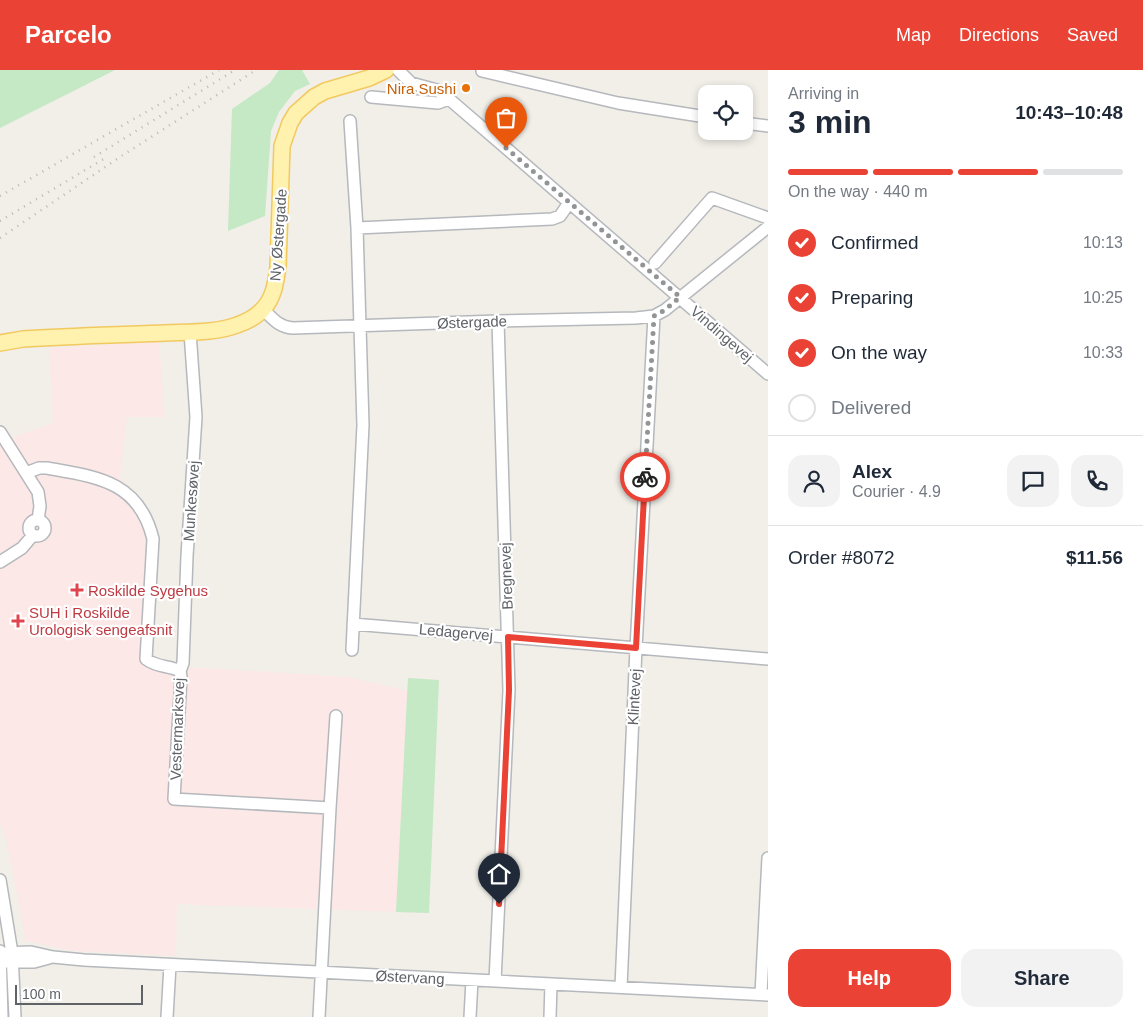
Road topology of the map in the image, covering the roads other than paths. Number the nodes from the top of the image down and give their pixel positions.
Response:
1 (386, 70) edge
2 (398, 70) edge
3 (482, 71) dead end
4 (371, 97) dead end
5 (449, 98) junction
6 (698, 116) edge
7 (350, 121) dead end
8 (753, 124) edge
9 (768, 126) edge
10 (569, 204) junction
11 (768, 218) edge
12 (768, 227) edge
13 (357, 228) junction
14 (656, 263) dead end
15 (680, 297) junction
16 (263, 309) junction
17 (654, 316) junction
18 (498, 321) junction
19 (360, 326) junction
20 (190, 332) junction
21 (0, 343) edge
22 (768, 374) edge
23 (0, 432) edge
24 (26, 473) junction
25 (0, 562) edge
26 (353, 624) junction
27 (508, 637) junction
28 (636, 648) junction
29 (352, 650) dead end
30 (768, 659) edge
31 (180, 671) junction
32 (336, 716) dead end
33 (330, 808) junction
34 (768, 858) edge
35 (0, 880) edge
36 (6, 955) edge
37 (0, 962) edge
38 (170, 965) junction
39 (321, 972) junction
40 (472, 980) junction
41 (495, 981) junction
42 (551, 984) junction
43 (621, 988) junction
44 (765, 994) edge
45 (2, 1017) edge
46 (15, 1017) edge
47 (167, 1017) edge
48 (318, 1017) edge
49 (470, 1017) edge
50 (550, 1017) edge

1 - 16 main road, Ny Østergade
2 - 5 street, Vindingevej
3 - 6 street
4 - 5 street
5 - 10 street, Vindingevej
7 - 13 street
8 - 9 street
10 - 13 street
10 - 15 street, Vindingevej
11 - 14 street
12 - 15 street, Østergade
13 - 19 street
15 - 17 street, Østergade
15 - 22 street, Vindingevej
16 - 19 street, Østergade
16 - 20 main road, Ny Østergade
17 - 18 street, Østergade
17 - 28 street, Klintevej
18 - 19 street, Østergade
18 - 27 street, Bregnevej
19 - 26 street
20 - 21 main road, Ny Østergade
20 - 31 street, Munkesøvej
23 - 24 street
24 - 25 street
24 - 31 street, Vestermarksvej
26 - 27 street, Ledagervej
26 - 29 street
27 - 28 street, Ledagervej
27 - 41 street, Bregnevej
28 - 30 street, Ledagervej
28 - 43 street, Klintevej
31 - 33 street, Vestermarksvej
32 - 33 street
33 - 39 street
34 - 44 street
35 - 36 street
36 - 37 street, Østervang
36 - 38 street, Østervang
36 - 46 street
37 - 45 street
38 - 39 street, Østervang
38 - 47 street
39 - 40 street, Østervang
39 - 48 street
40 - 41 street, Østervang
40 - 49 street
41 - 42 street, Østervang
42 - 43 street, Østervang
42 - 50 street
43 - 44 street, Østervang

